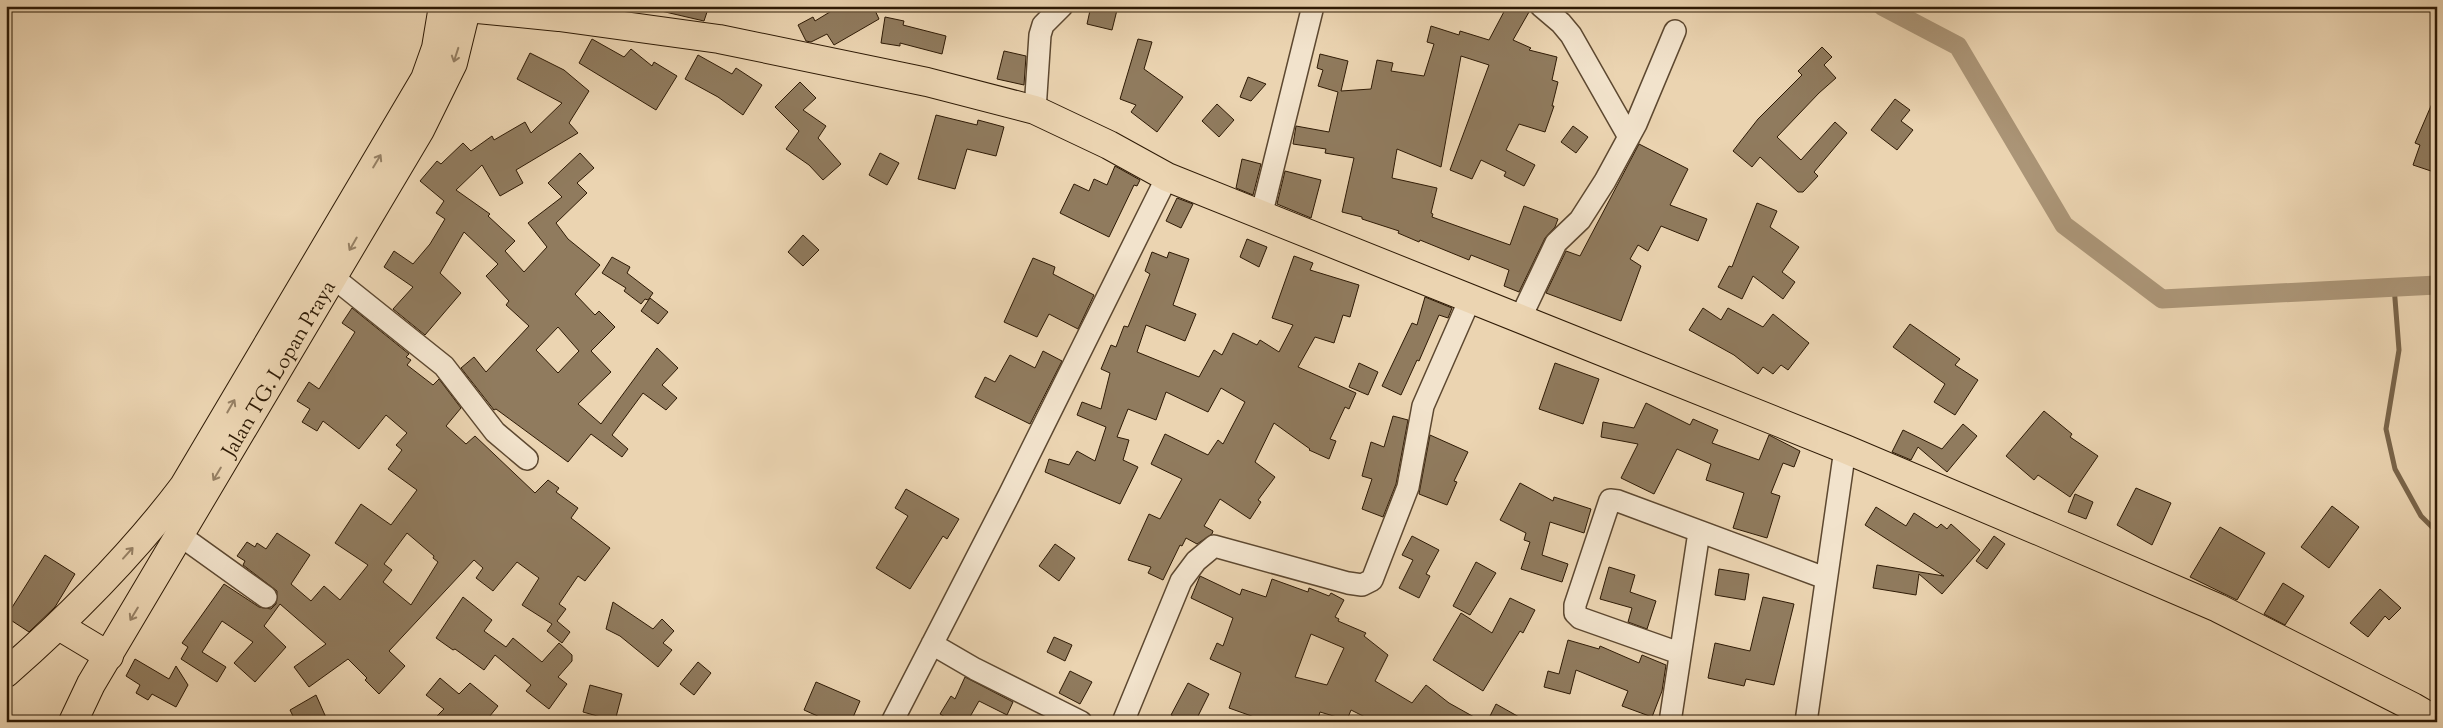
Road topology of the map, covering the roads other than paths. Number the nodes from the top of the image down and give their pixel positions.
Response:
1 (1062, 6) edge
2 (1313, 6) edge
3 (1541, 6) edge
4 (459, 7) edge
5 (1675, 31) dead end
6 (1035, 110) junction
7 (1629, 137) junction
8 (1167, 177) junction
9 (364, 203) junction
10 (1261, 216) junction
11 (334, 278) junction
12 (1470, 299) junction
13 (1520, 320) junction
14 (1844, 449) junction
15 (527, 459) dead end
16 (1698, 532) junction
17 (181, 536) junction
18 (1825, 578) junction
19 (266, 597) dead end
20 (59, 626) junction
21 (932, 644) junction
22 (1679, 653) junction
23 (109, 656) junction
24 (6, 673) edge
25 (2437, 721) edge
26 (73, 722) edge
27 (892, 722) edge
28 (1081, 722) edge
29 (1123, 722) edge
30 (1670, 722) edge
31 (1806, 722) edge

1 - 6 street
2 - 10 street
3 - 7 street
4 - 6 main road
4 - 9 main road, Jalan TG. Lopan Praya
5 - 7 street
6 - 8 main road
7 - 13 street
8 - 10 main road
8 - 21 street
9 -> 11 main road, Jalan TG. Lopan Praya
20 -> 9 main road, Jalan TG. Lopan Praya
10 - 12 main road
11 - 15 street
11 -> 17 main road, Jalan TG. Lopan Praya
12 - 13 main road
12 - 29 street
13 - 14 main road
14 - 18 street
14 - 25 main road
16 - 18 street
16 - 22 street
16 - 22 street
17 - 19 street
17 -> 23 main road, Jalan TG. Lopan Praya
18 - 31 street
20 - 23 main road
20 - 24 main road, Jalan TG. Lopan Praya
21 - 27 street
21 - 28 street
22 - 30 street
23 - 26 main road, Jalan TG. Lopan Praya

